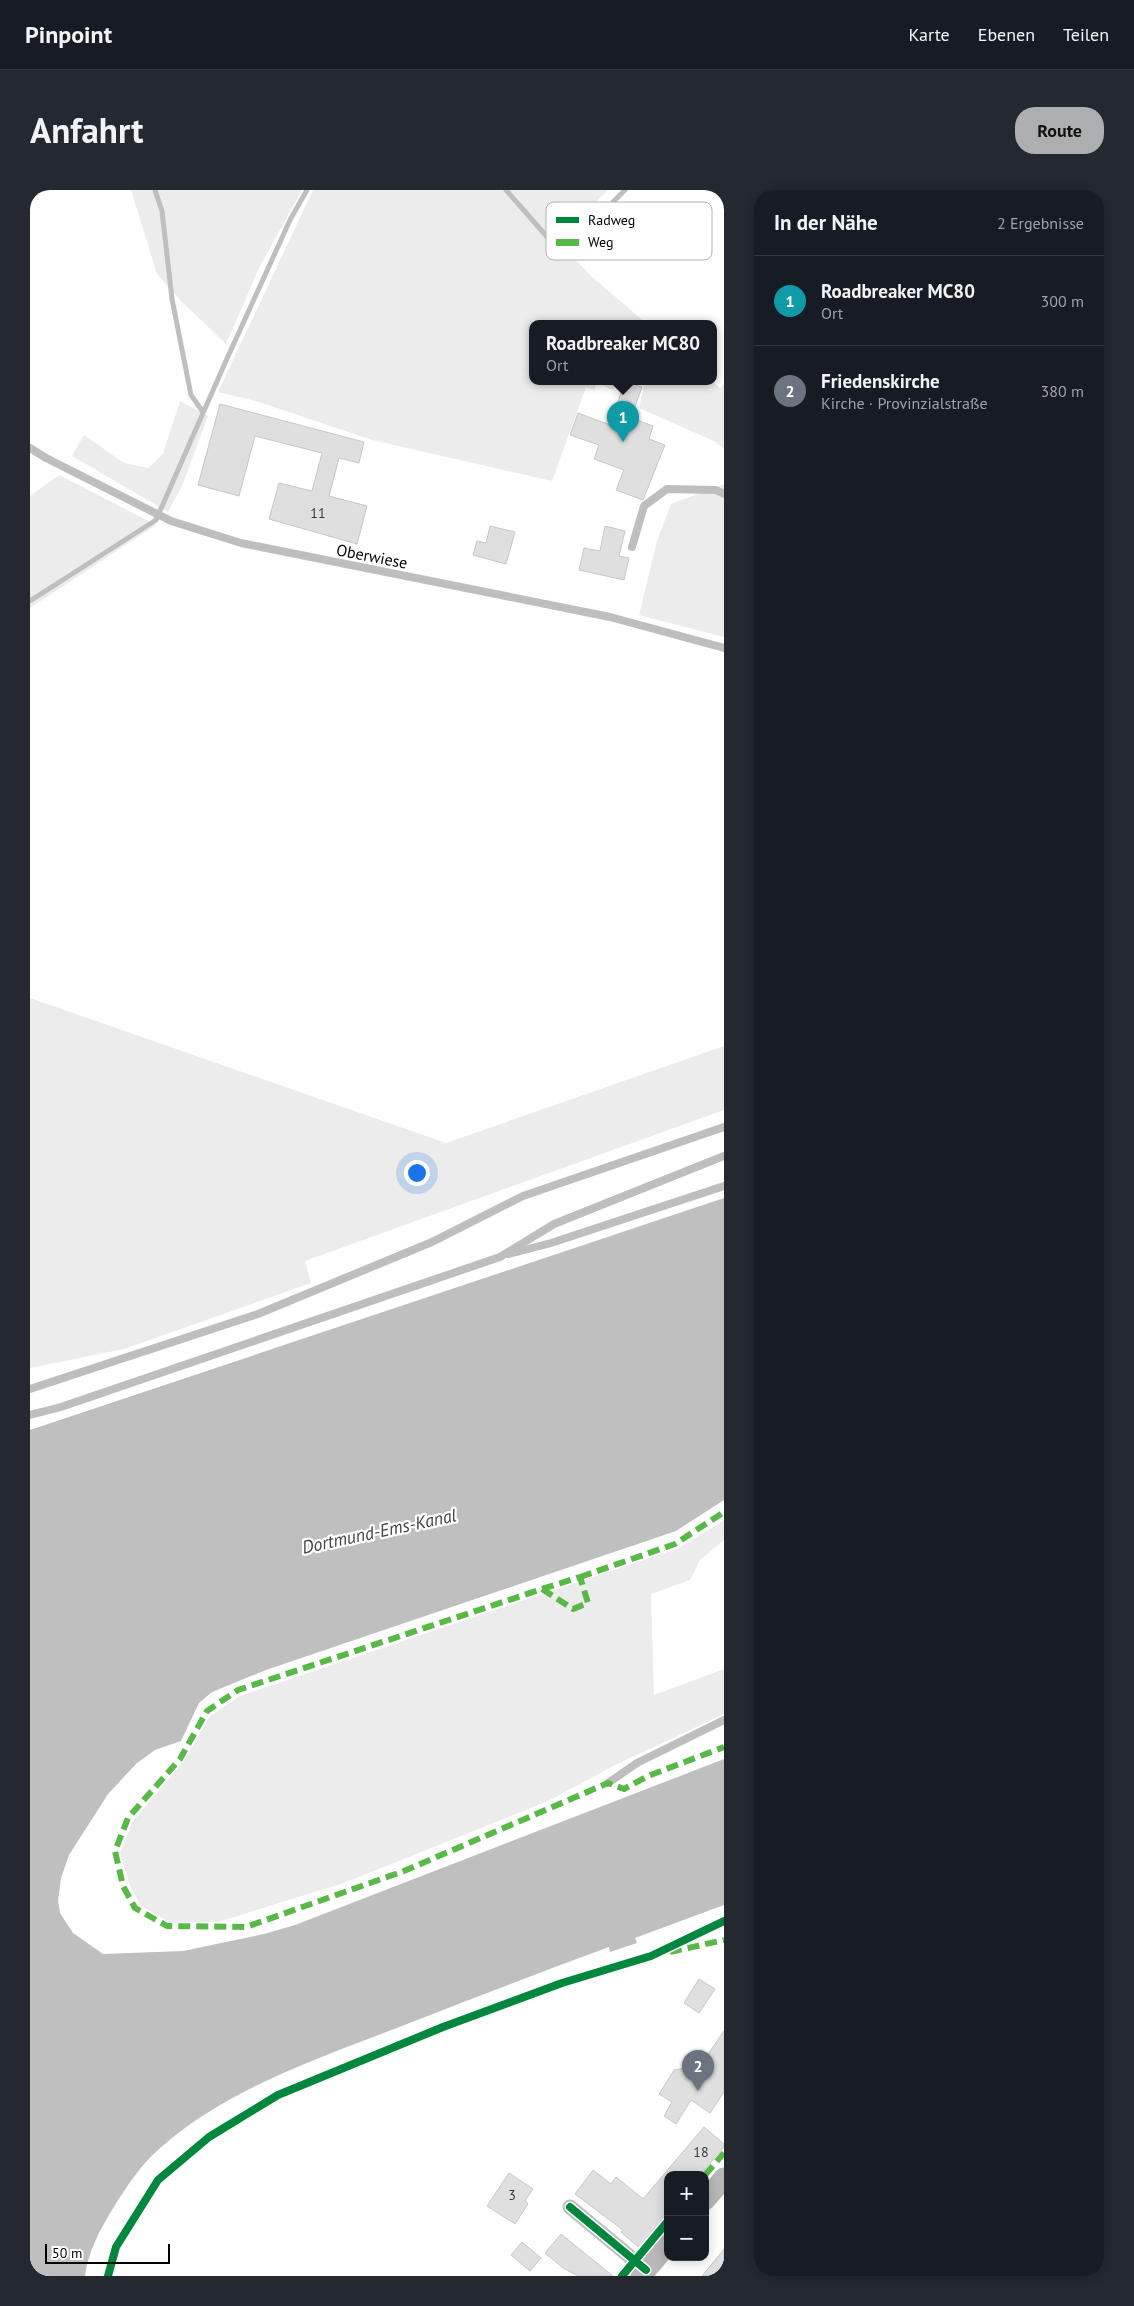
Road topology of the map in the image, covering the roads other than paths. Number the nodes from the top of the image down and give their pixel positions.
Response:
1 (30, 448) edge
2 (724, 494) edge
3 (632, 546) dead end
4 (724, 648) edge
5 (724, 1127) edge
6 (724, 1156) edge
7 (724, 1186) edge
8 (500, 1256) junction
9 (30, 1389) edge
10 (30, 1415) edge
11 (724, 1720) edge
12 (608, 1783) dead end
13 (724, 2178) edge
14 (709, 2195) edge
15 (570, 2207) dead end
16 (664, 2249) edge
17 (644, 2273) edge

1 - 4 lane, Oberwiese
2 - 3 lane
5 - 9 lane
6 - 8 lane
7 - 8 lane
8 - 10 lane
11 - 12 lane
13 - 14 main road
15 - 17 street
16 - 17 main road

